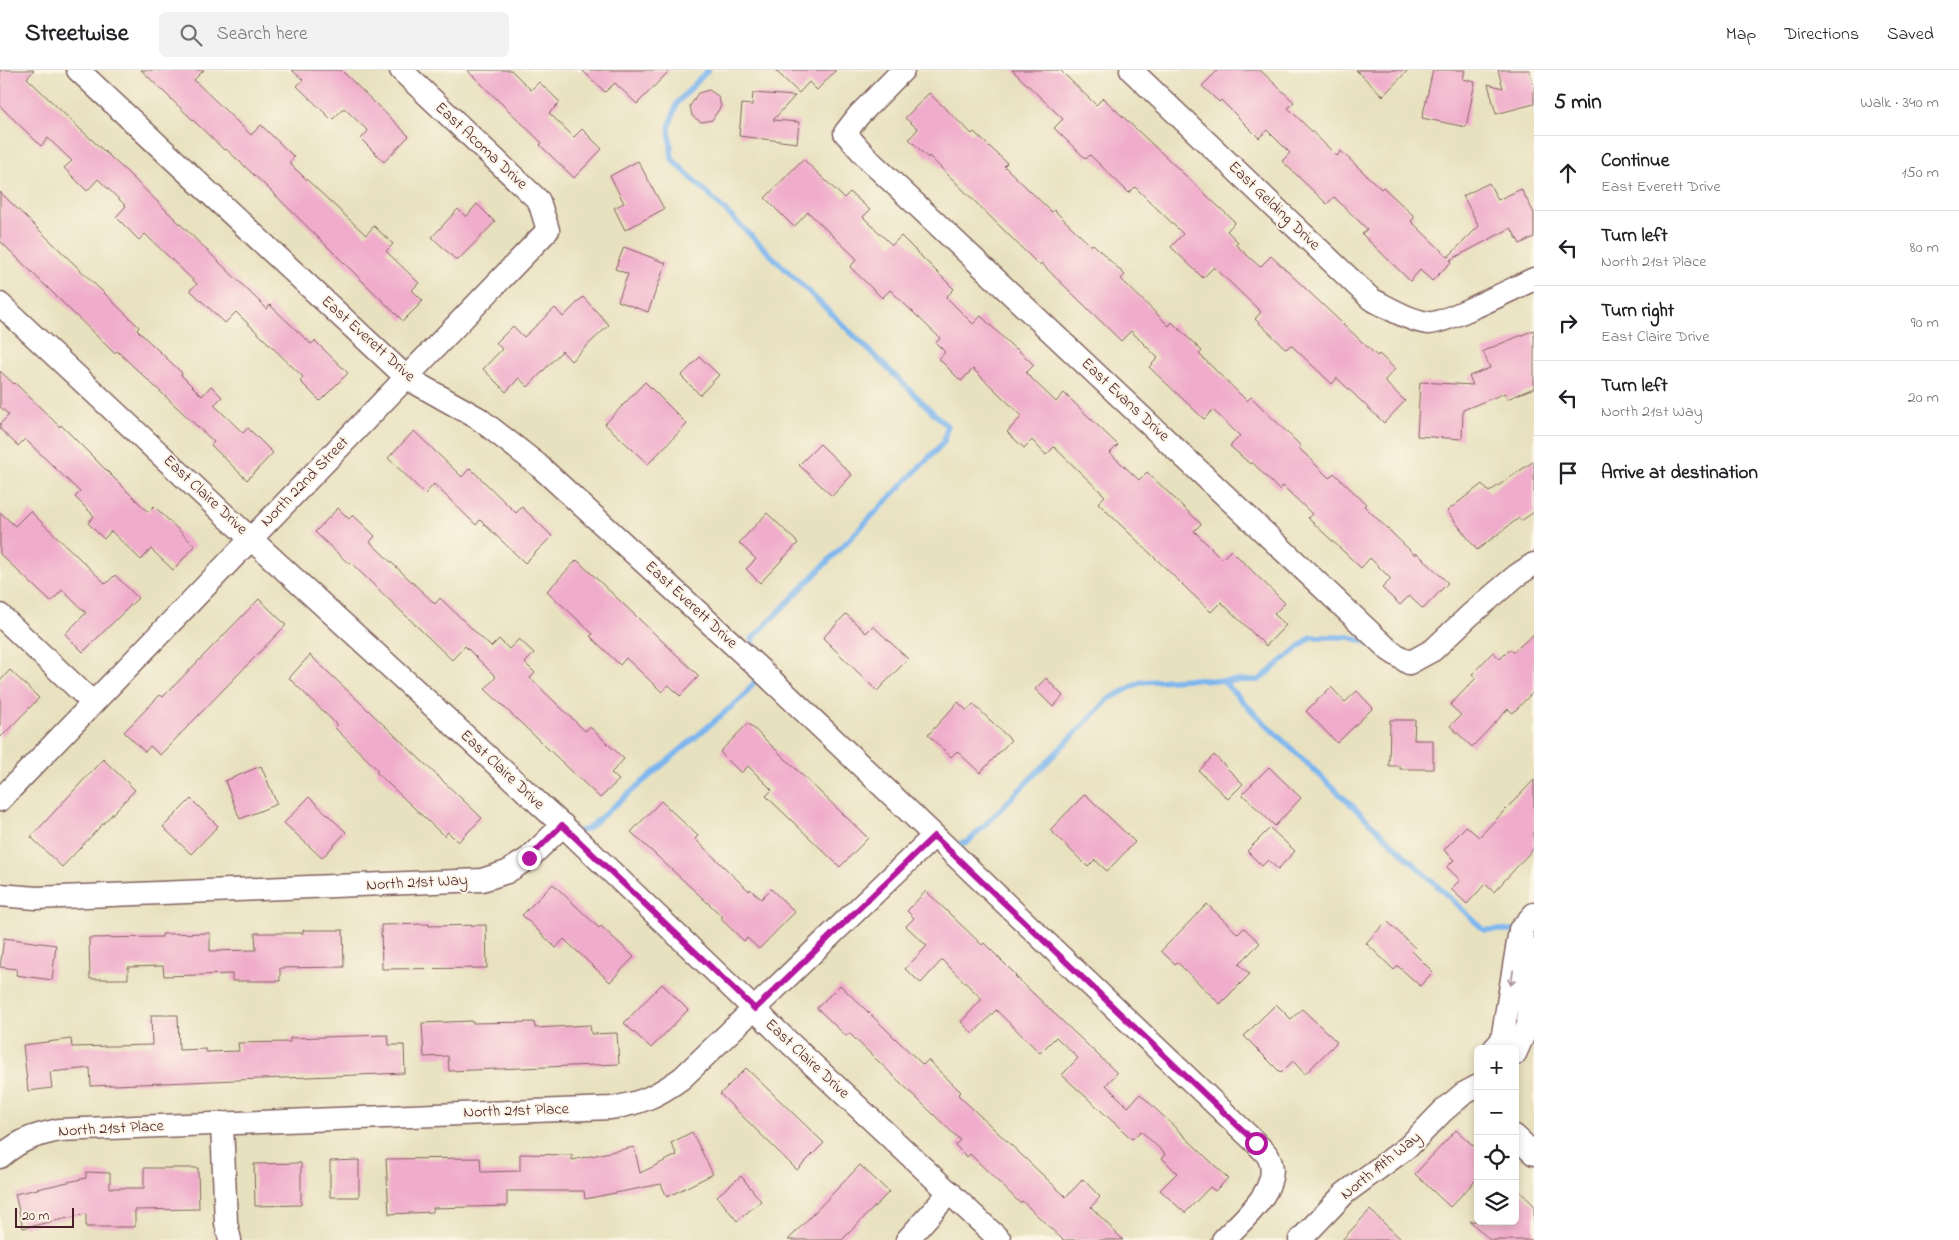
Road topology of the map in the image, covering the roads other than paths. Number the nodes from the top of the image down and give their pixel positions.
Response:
1 (78, 70) edge
2 (401, 70) edge
3 (903, 70) edge
4 (1131, 70) edge
5 (548, 230) joint
6 (1534, 279) edge
7 (0, 304) edge
8 (407, 378) junction
9 (250, 538) junction
10 (1534, 564) edge
11 (0, 615) edge
12 (93, 702) junction
13 (0, 800) edge
14 (562, 825) junction
15 (934, 836) junction
16 (0, 895) edge
17 (1527, 922) edge
18 (755, 1009) junction
19 (1498, 1045) edge
20 (1519, 1045) edge
21 (1473, 1094) edge
22 (222, 1124) junction
23 (1519, 1140) edge
24 (1534, 1154) edge
25 (0, 1157) edge
26 (950, 1192) junction
27 (230, 1240) edge
28 (907, 1240) edge
29 (1000, 1240) edge
30 (1223, 1240) edge
31 (1300, 1240) edge

1 - 8 street, East Everett Drive
2 - 5 street, East Acoma Drive
3 - 10 street, East Evans Drive
4 - 6 street, East Gelding Drive
5 - 8 street, North 22nd Street
7 - 9 street, East Claire Drive
8 - 9 street, North 22nd Street
8 - 15 street, East Everett Drive
9 - 12 street, North 22nd Street
9 - 14 street, East Claire Drive
11 - 12 street
12 - 13 street, North 22nd Street
14 - 16 street, North 21st Way
14 - 18 street, East Claire Drive
15 - 18 street, North 21st Place
15 - 30 street, East Everett Drive
17 -> 19 street
17 - 20 street
18 - 22 street, North 21st Place
18 - 26 street, East Claire Drive
21 - 31 street, North 19th Way
22 - 25 street, North 21st Place
22 - 27 street
23 - 24 street
26 - 28 street
26 - 29 street, East Claire Drive

